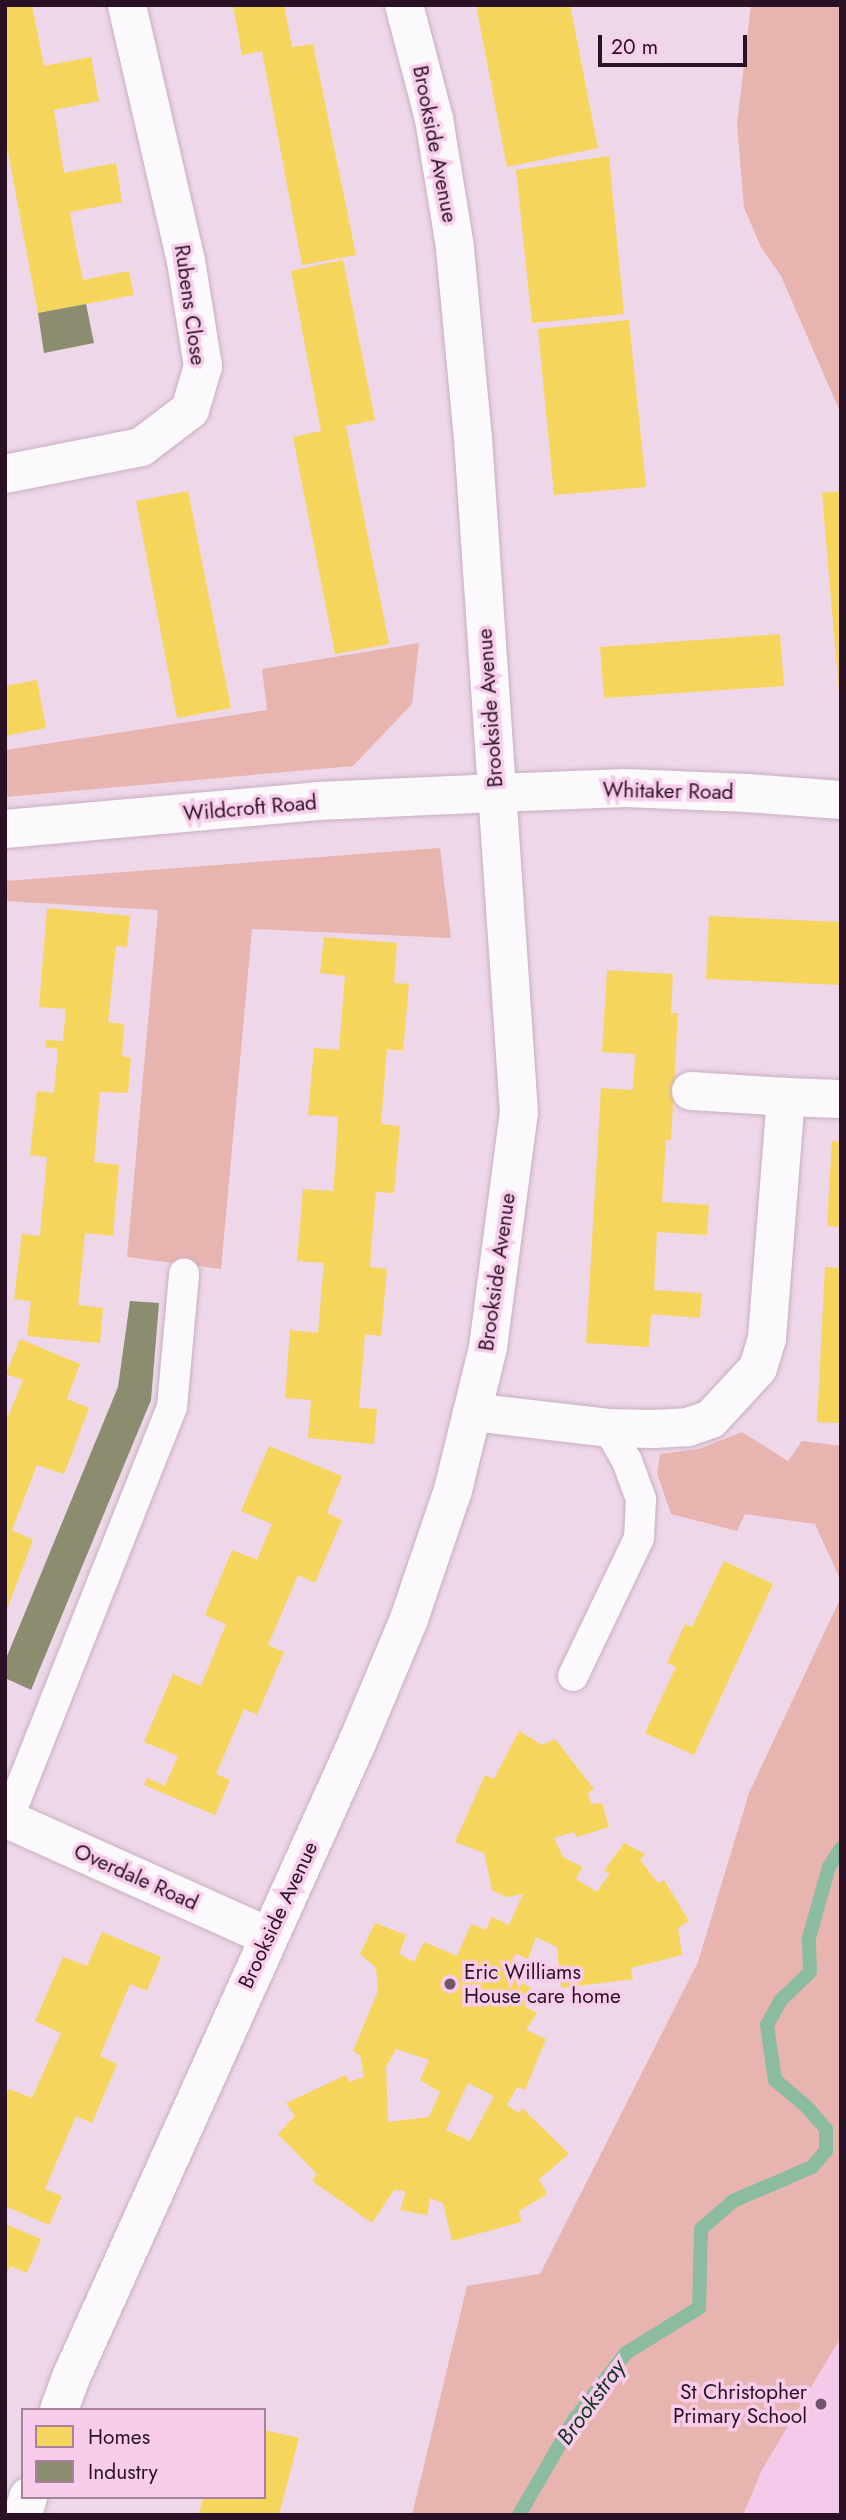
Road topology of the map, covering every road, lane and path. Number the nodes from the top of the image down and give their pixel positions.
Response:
1 (127, 5) edge
2 (404, 5) edge
3 (5, 474) edge
4 (496, 793) junction
5 (841, 800) edge
6 (5, 830) edge
7 (691, 1091) dead end
8 (786, 1097) junction
9 (841, 1099) edge
10 (184, 1274) dead end
11 (472, 1412) junction
12 (608, 1428) junction
13 (573, 1675) dead end
14 (6, 1818) edge
15 (268, 1936) junction
16 (60, 2408) edge

1 - 3 street, Rubens Close
2 - 4 street, Brookside Avenue
4 - 5 street, Whitaker Road
4 - 6 street, Wildcroft Road
4 - 11 street, Brookside Avenue
7 - 8 street
8 - 9 street
8 - 12 street
10 - 14 lane
11 - 12 street
11 - 15 street, Brookside Avenue
12 - 13 lane
14 - 15 street, Overdale Road
15 - 16 street, Brookside Avenue

